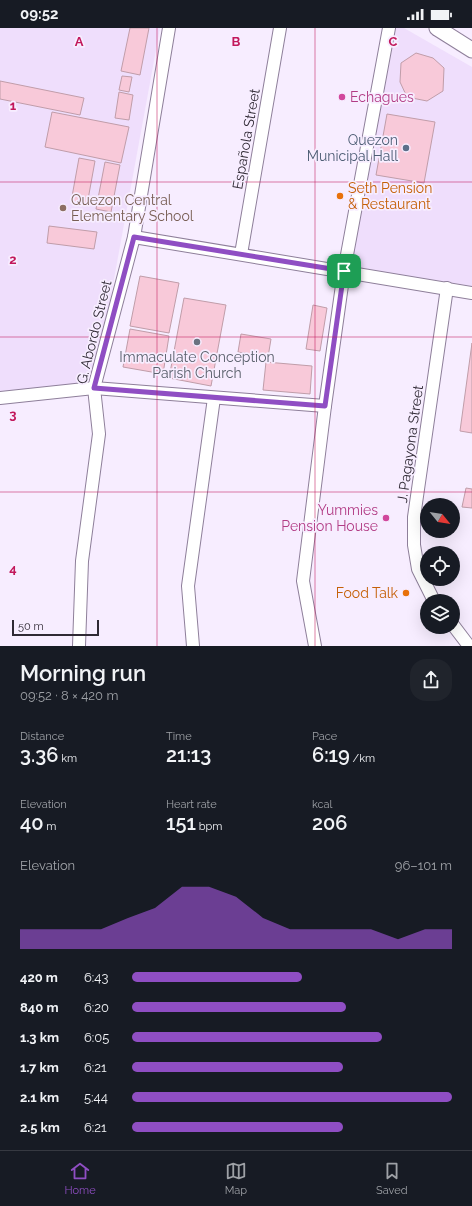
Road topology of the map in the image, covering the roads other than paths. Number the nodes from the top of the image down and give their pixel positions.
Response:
1 (170, 28) edge
2 (280, 28) edge
3 (390, 28) edge
4 (437, 28) edge
5 (472, 50) edge
6 (134, 237) junction
7 (241, 254) junction
8 (344, 271) junction
9 (447, 288) junction
10 (472, 293) edge
11 (94, 388) junction
12 (0, 398) edge
13 (214, 398) junction
14 (325, 406) junction
15 (430, 594) edge
16 (460, 634) edge
17 (79, 646) edge
18 (193, 646) edge
19 (315, 646) edge
20 (469, 646) edge

1 - 6 street, G. Abordo Street
2 - 7 street, Española Street
3 - 8 street
4 - 5 street
6 - 7 street
6 - 11 street, G. Abordo Street
7 - 8 street
8 - 9 street
8 - 14 street
9 - 10 street
9 - 15 street, J. Pagayona Street
11 - 12 street
11 - 13 street
11 - 17 street, G. Abordo Street
13 - 14 street
13 - 18 street
14 - 19 street
16 - 20 street

